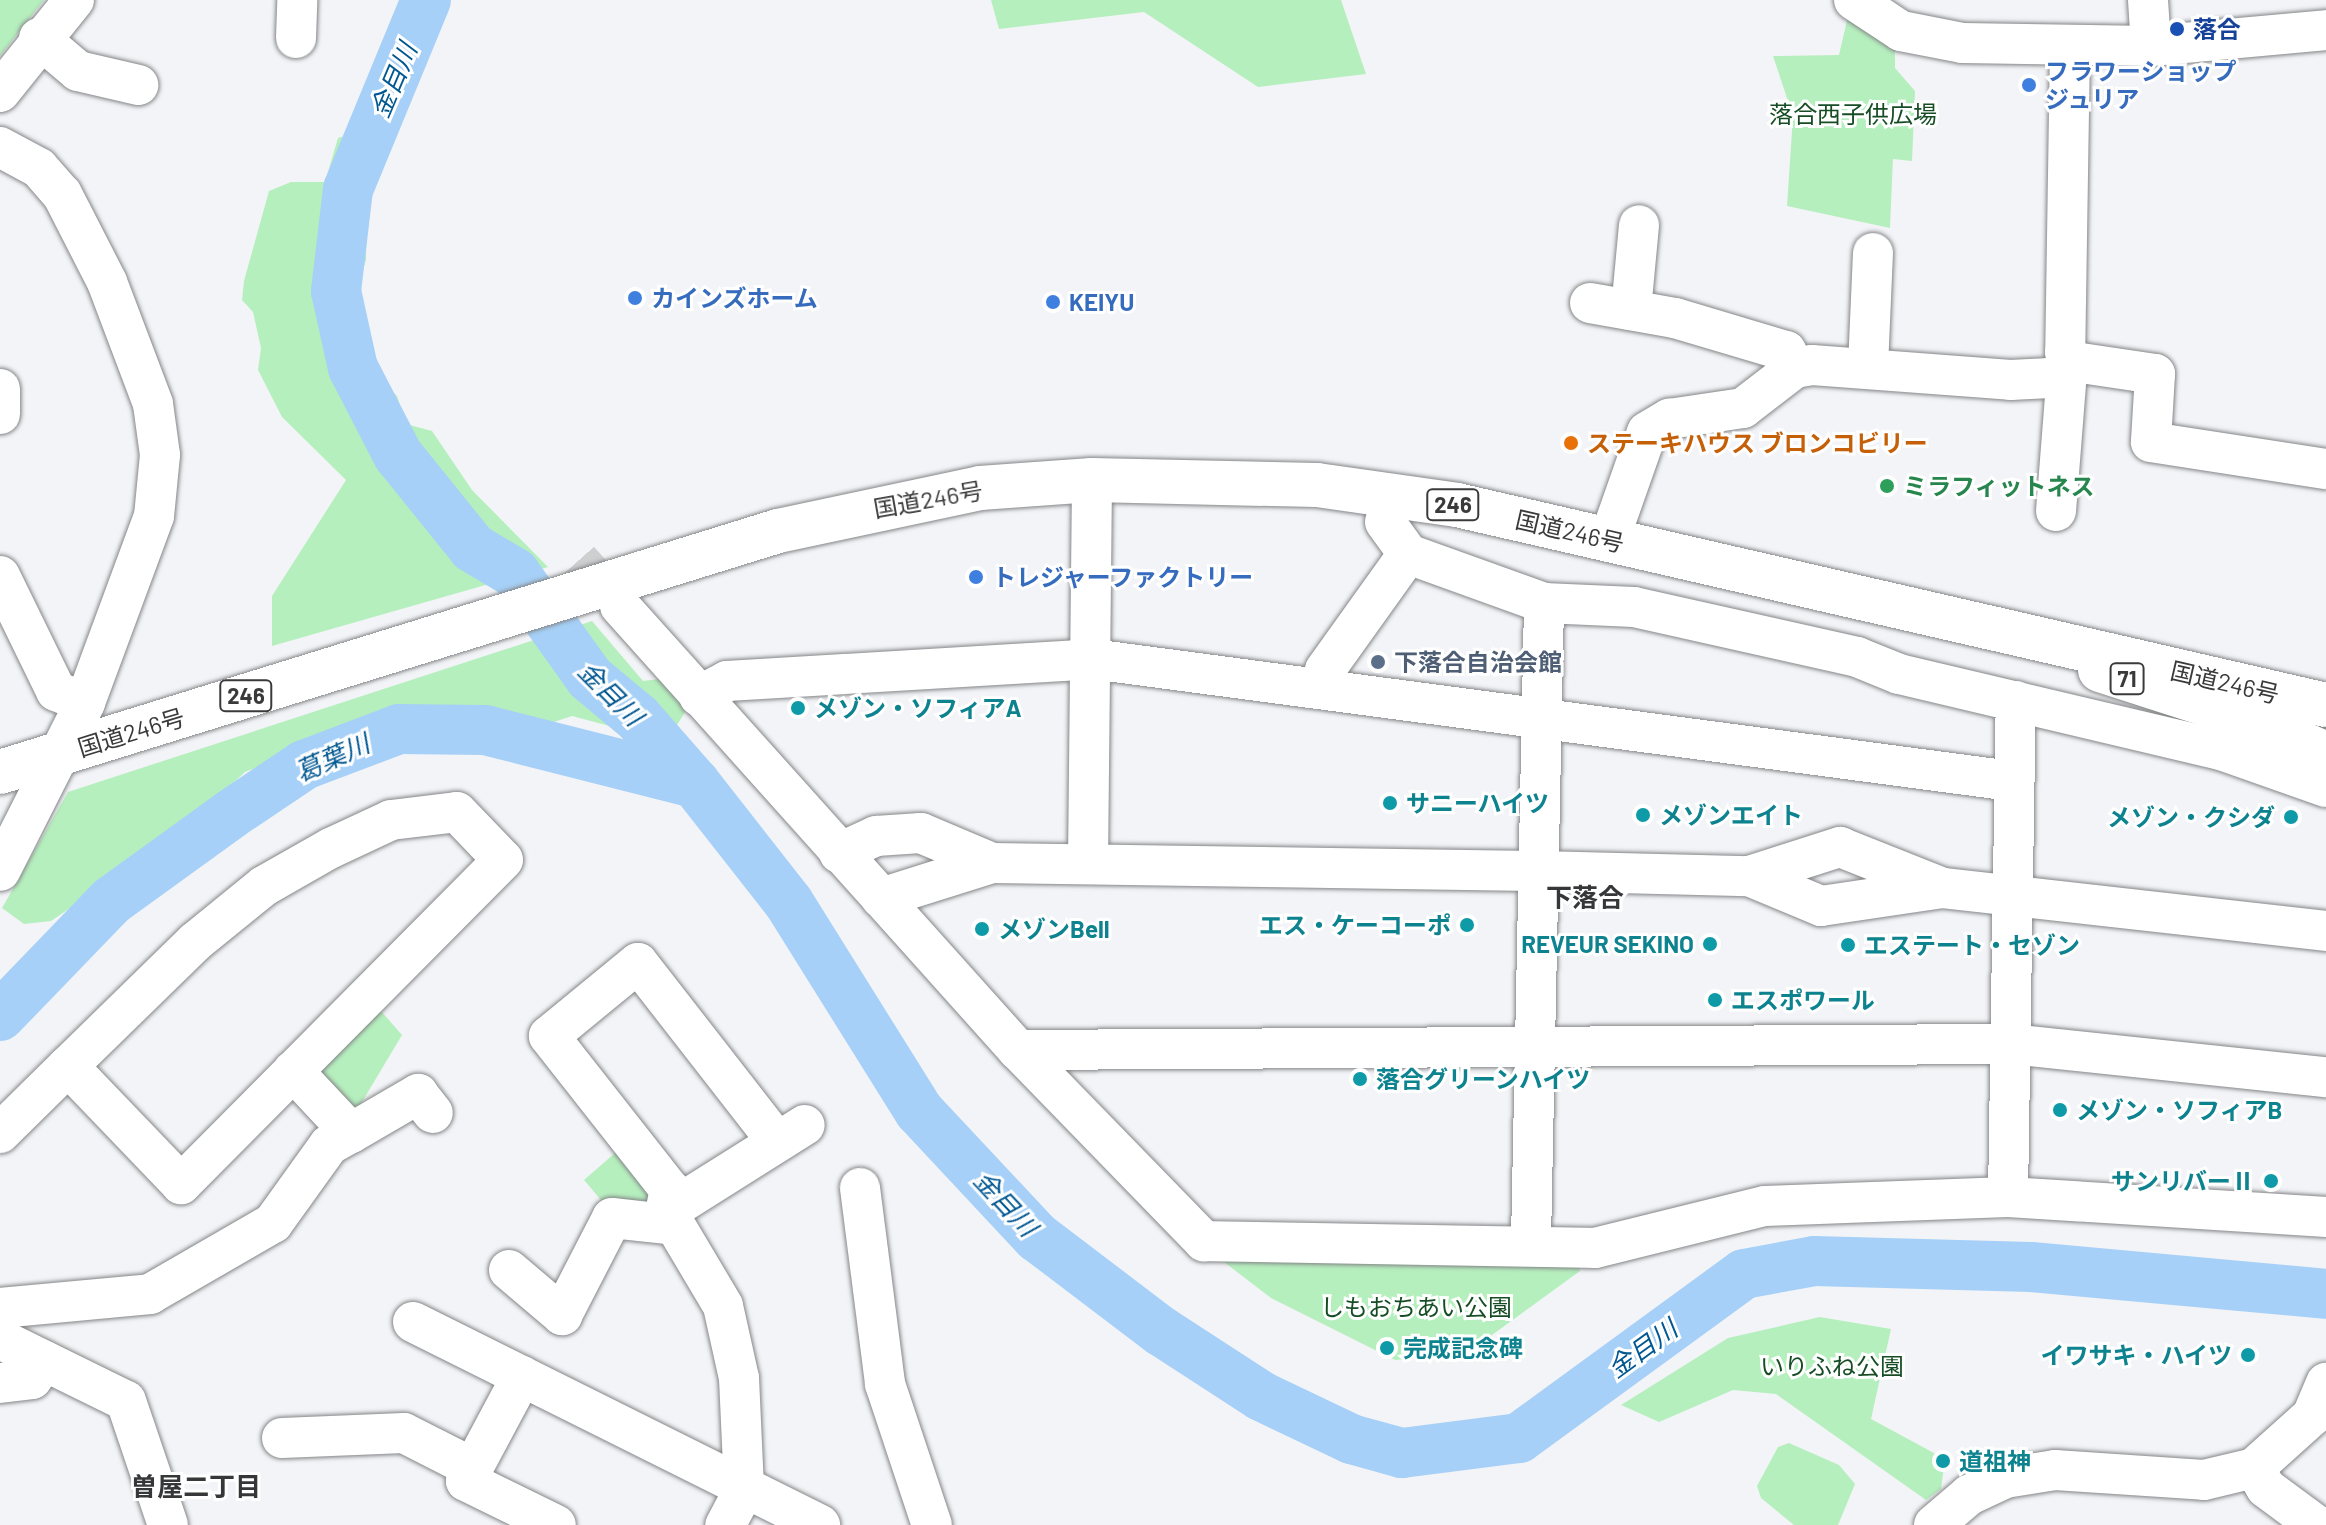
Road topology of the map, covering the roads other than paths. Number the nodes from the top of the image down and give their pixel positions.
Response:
1 (74, 0) edge
2 (1854, 0) edge
3 (2148, 0) edge
4 (2326, 30) edge
5 (39, 38) junction
6 (2151, 46) junction
7 (2070, 47) junction
8 (137, 87) dead end
9 (0, 92) edge
10 (0, 147) edge
11 (1639, 225) dead end
12 (1873, 253) dead end
13 (1590, 303) dead end
14 (1631, 310) junction
15 (1868, 367) junction
16 (1795, 368) junction
17 (2070, 370) junction
18 (0, 389) edge
19 (0, 414) edge
20 (2326, 469) edge
21 (1092, 480) junction
22 (2056, 511) dead end
23 (1609, 540) junction
24 (0, 576) edge
25 (1544, 603) junction
26 (620, 606) tunnel mouth
27 (1925, 613) junction
28 (1092, 659) junction
29 (2177, 671) junction
30 (2326, 682) edge
31 (1322, 686) junction
32 (699, 696) junction
33 (2016, 701) junction
34 (85, 703) junction
35 (2326, 705) edge
36 (1542, 716) junction
37 (65, 752) junction
38 (2326, 754) edge
39 (0, 772) edge
40 (2011, 781) junction
41 (2326, 787) edge
42 (839, 853) junction
43 (992, 863) junction
44 (1088, 864) junction
45 (0, 871) edge
46 (1538, 871) junction
47 (1749, 876) junction
48 (1943, 888) junction
49 (2012, 895) junction
50 (881, 898) junction
51 (2326, 931) edge
52 (2010, 1044) junction
53 (1535, 1047) junction
54 (1018, 1050) junction
55 (68, 1066) junction
56 (293, 1071) junction
57 (2326, 1077) edge
58 (433, 1113) dead end
59 (0, 1133) edge
60 (351, 1133) junction
61 (860, 1188) dead end
62 (2008, 1197) junction
63 (2326, 1217) edge
64 (670, 1219) junction
65 (1531, 1241) junction
66 (509, 1270) dead end
67 (0, 1308) edge
68 (413, 1322) dead end
69 (0, 1339) edge
70 (44, 1361) junction
71 (522, 1376) junction
72 (0, 1383) edge
73 (2326, 1383) edge
74 (305, 1428) dead end
75 (473, 1468) junction
76 (2254, 1468) junction
77 (744, 1490) junction
78 (168, 1525) edge
79 (556, 1525) edge
80 (725, 1525) edge
81 (820, 1525) edge
82 (932, 1525) edge
83 (1934, 1525) edge
84 (2316, 1525) edge

1 - 5 street
2 - 7 street
3 - 6 street
4 - 6 street
5 - 8 street
5 - 9 street
6 - 7 street
7 - 17 street
10 - 34 street
11 - 14 street
12 - 15 street
13 - 14 street
14 - 16 street
15 - 16 street
15 - 17 street
16 - 23 street
17 - 20 street
17 - 22 street
18 - 19 street
21 - 23 main road, 国道246号 / 246
21 - 28 street
21 - 37 main road, 国道246号 / 246
23 - 27 main road, 国道246号 / 246
24 - 34 street
25 - 31 street
25 - 33 street
25 - 36 street
26 - 32 street
27 - 29 main road, 国道246号 / 246
27 - 38 main road, 71
28 - 31 street
28 - 32 street
28 - 44 street
29 - 30 main road, 71
29 - 35 main road, 国道246号 / 246
31 - 36 street
32 - 42 street
33 - 40 street
33 - 41 street
34 - 37 street
36 - 40 street
36 - 46 street
37 - 39 main road, 国道246号 / 246
37 - 45 street
40 - 49 street
42 - 43 street
42 - 50 street
43 - 44 street
43 - 50 street
44 - 46 street
46 - 47 street
46 - 53 street
47 - 48 street
47 - 48 street
48 - 49 street
49 - 51 street
49 - 52 street
50 - 54 street
52 - 53 street
52 - 57 street
52 - 62 street
53 - 54 street
53 - 65 street
54 - 65 street
55 - 56 street
55 - 56 street
55 - 59 street
56 - 60 street
58 - 60 street
60 - 67 street
61 - 82 street
62 - 63 street
62 - 65 street
64 - 64 street
64 - 66 street
64 - 77 street
68 - 71 street
69 - 70 street
70 - 72 street
70 - 78 street
71 - 75 street
71 - 77 street
73 - 76 street
74 - 75 street
75 - 79 street
76 - 83 street
76 - 84 street
77 - 80 street
77 - 81 street

